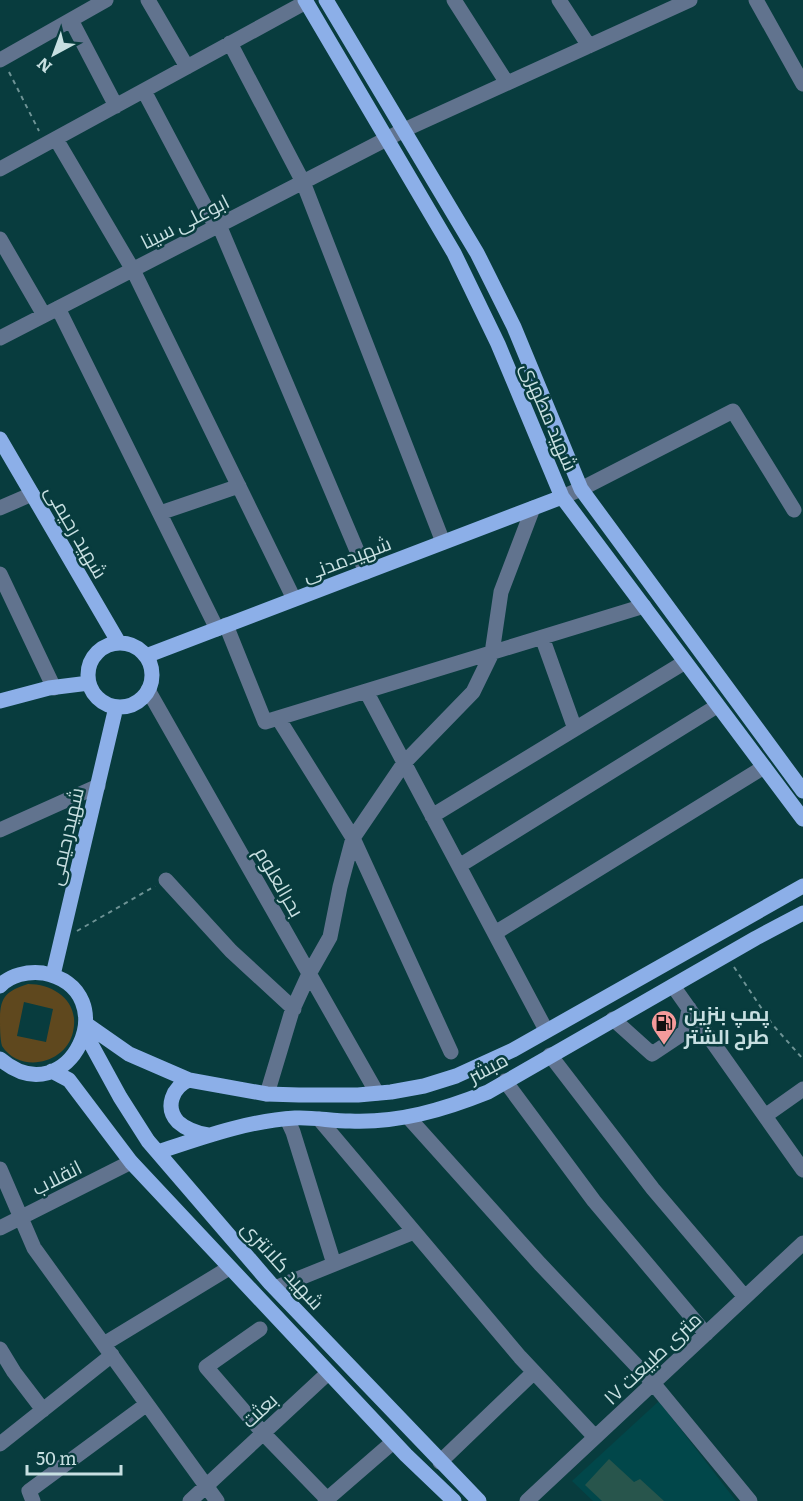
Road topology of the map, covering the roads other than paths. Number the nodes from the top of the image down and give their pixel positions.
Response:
1 (106, 0) edge
2 (148, 0) edge
3 (326, 0) edge
4 (454, 0) edge
5 (559, 0) edge
6 (756, 0) edge
7 (305, 1) edge
8 (682, 2) edge
9 (71, 20) junction
10 (230, 43) junction
11 (589, 46) junction
12 (1, 59) edge
13 (187, 67) junction
14 (507, 83) junction
15 (803, 84) edge
16 (144, 91) junction
17 (116, 106) junction
18 (404, 130) junction
19 (387, 138) junction
20 (51, 142) junction
21 (0, 169) edge
22 (303, 182) junction
23 (217, 226) junction
24 (0, 239) edge
25 (133, 270) junction
26 (58, 308) junction
27 (44, 315) junction
28 (0, 338) edge
29 (0, 439) edge
30 (238, 486) junction
31 (581, 489) junction
32 (32, 494) junction
33 (562, 497) junction
34 (0, 508) edge
35 (533, 508) junction
36 (794, 510) dead end
37 (160, 513) junction
38 (443, 542) junction
39 (366, 572) junction
40 (0, 574) edge
41 (294, 599) junction
42 (644, 606) junction
43 (222, 627) junction
44 (542, 638) junction
45 (119, 643) junction
46 (492, 653) junction
47 (146, 656) junction
48 (685, 662) junction
49 (89, 683) junction
50 (54, 688) junction
51 (148, 690) junction
52 (366, 692) junction
53 (0, 701) edge
54 (717, 706) junction
55 (116, 707) junction
56 (271, 720) junction
57 (575, 729) junction
58 (404, 763) junction
59 (764, 767) junction
60 (98, 786) junction
61 (803, 791) edge
62 (432, 816) junction
63 (803, 819) edge
64 (0, 830) edge
65 (353, 838) junction
66 (459, 867) junction
67 (166, 880) road end
68 (803, 886) edge
69 (803, 913) edge
70 (495, 933) junction
71 (309, 974) junction
72 (53, 975) junction
73 (1, 983) edge
74 (673, 986) junction
75 (689, 1008) junction
76 (294, 1009) junction
77 (613, 1019) junction
78 (86, 1028) junction
79 (546, 1030) junction
80 (451, 1052) dead end
81 (550, 1055) junction
82 (0, 1059) edge
83 (52, 1071) junction
84 (189, 1080) junction
85 (505, 1081) junction
86 (803, 1089) edge
87 (377, 1093) junction
88 (267, 1094) junction
89 (765, 1116) junction
90 (408, 1117) junction
91 (287, 1119) junction
92 (319, 1119) junction
93 (208, 1135) junction
94 (158, 1152) junction
95 (131, 1162) junction
96 (0, 1169) edge
97 (803, 1170) edge
98 (22, 1217) junction
99 (0, 1228) edge
100 (414, 1232) junction
101 (803, 1243) edge
102 (334, 1264) junction
103 (229, 1268) junction
104 (275, 1288) junction
105 (745, 1297) junction
106 (260, 1329) dead end
107 (705, 1334) junction
108 (0, 1349) edge
109 (108, 1349) junction
110 (534, 1372) junction
111 (328, 1373) junction
112 (653, 1383) junction
113 (147, 1404) junction
114 (43, 1410) junction
115 (263, 1433) junction
116 (595, 1437) junction
117 (393, 1442) junction
118 (0, 1444) edge
119 (440, 1461) junction
120 (206, 1486) junction
121 (327, 1500) edge
122 (33, 1501) edge
123 (190, 1501) edge
124 (217, 1501) edge
125 (454, 1501) edge
126 (479, 1501) edge
127 (527, 1501) edge
128 (750, 1501) edge

1 - 9 street
2 - 13 street
3 - 18 main road, شهید مطهری
4 - 14 street
5 - 11 street
6 - 15 street
7 - 10 street
7 - 19 main road, شهید مطهری
8 - 11 street, ابوعلی سینا
9 - 12 street
9 - 17 street
10 - 13 street
10 - 22 street
11 - 14 street, ابوعلی سینا
13 - 16 street
14 - 18 street, ابوعلی سینا
16 - 17 street
16 - 23 street
17 - 20 street
18 - 19 street, ابوعلی سینا
18 - 31 main road, شهید مطهری
19 - 22 street, ابوعلی سینا
19 - 33 main road, شهید مطهری
20 - 21 street
20 - 25 street
22 - 23 street, ابوعلی سینا
22 - 38 street
23 - 25 street, ابوعلی سینا
23 - 39 street
24 - 27 street
25 - 26 street, ابوعلی سینا
25 - 30 street
26 - 27 street, ابوعلی سینا
26 - 37 street
27 - 28 street, ابوعلی سینا
29 - 32 main road, شهید رحیمی
30 - 37 street
30 - 41 street
31 - 33 street
31 - 36 street
31 - 61 main road, شهید مطهری
32 - 34 street
32 - 45 main road, شهید رحیمی
33 - 35 main road, شهیدمدنی
33 - 42 main road, شهید مطهری
35 - 38 main road, شهیدمدنی
35 - 46 street
37 - 43 street
38 - 39 main road, شهیدمدنی
39 - 41 main road, شهیدمدنی
40 - 50 street
41 - 43 main road, شهیدمدنی
42 - 44 street
42 - 48 main road, شهید مطهری
43 - 47 main road, شهیدمدنی
43 - 56 street
44 - 46 street
44 - 57 street
45 - 47 main road
45 - 49 main road
46 - 52 street
46 - 58 street
47 - 51 main road
48 - 54 main road, شهید مطهری
48 - 57 street
49 - 50 main road
49 - 55 main road
50 - 53 main road
51 - 55 main road
51 - 71 street, بحرالعلوم
52 - 56 street
52 - 58 street
54 - 59 main road, شهید مطهری
54 - 66 street
55 - 60 main road, شهیدرحیمی
56 - 65 street
57 - 62 street
58 - 62 street
58 - 65 street
59 - 63 main road, شهید مطهری
59 - 70 street
60 - 64 street
60 - 72 main road, شهیدرحیمی
62 - 66 street
65 - 71 street
65 - 80 street
66 - 70 street
67 - 76 street
68 - 79 main road
69 - 74 main road, مبشر
70 - 79 street
71 - 76 street
71 - 87 street, بحرالعلوم
72 - 73 main road
72 - 78 main road, شهید کلانتری
74 - 75 street
74 - 77 main road, مبشر
75 - 77 street
75 - 89 street
76 - 88 street
77 - 81 main road, مبشر
78 - 83 main road
78 - 84 main road
78 - 94 main road, شهید کلانتری
79 - 87 main road
81 - 85 main road, مبشر
81 - 105 street
82 - 83 main road
83 - 95 main road
84 - 88 main road
84 - 93 main road
85 - 90 main road, مبشر
85 - 107 street
86 - 89 street
87 - 88 main road
89 - 97 street
90 - 92 main road, مبشر
90 - 112 street
91 - 92 main road, مبشر
91 - 93 main road, مبشر
91 - 102 street
92 - 100 street
93 - 94 main road, مبشر
94 - 104 main road, شهید کلانتری
95 - 98 street, انقلاب
95 - 103 main road
96 - 98 street
98 - 99 street, انقلاب
98 - 109 street
100 - 102 street
100 - 110 street
101 - 105 street, ۱۷ متری طبیعت
102 - 104 street
103 - 109 street
103 - 111 main road
104 - 119 main road, شهید کلانتری
105 - 107 street, ۱۷ متری طبیعت
106 - 115 street
107 - 112 street, ۱۷ متری طبیعت
108 - 114 street
109 - 113 street
109 - 114 street
110 - 116 street
110 - 119 street
111 - 115 street, بعثت
111 - 117 main road
112 - 116 street, ۱۷ متری طبیعت
112 - 128 street
113 - 120 street
113 - 122 street
114 - 118 street
115 - 120 street, بعثت
115 - 121 street
116 - 127 street, ۱۷ متری طبیعت
117 - 121 street
117 - 125 main road
119 - 126 main road, شهید کلانتری
120 - 123 street, بعثت
120 - 124 street

